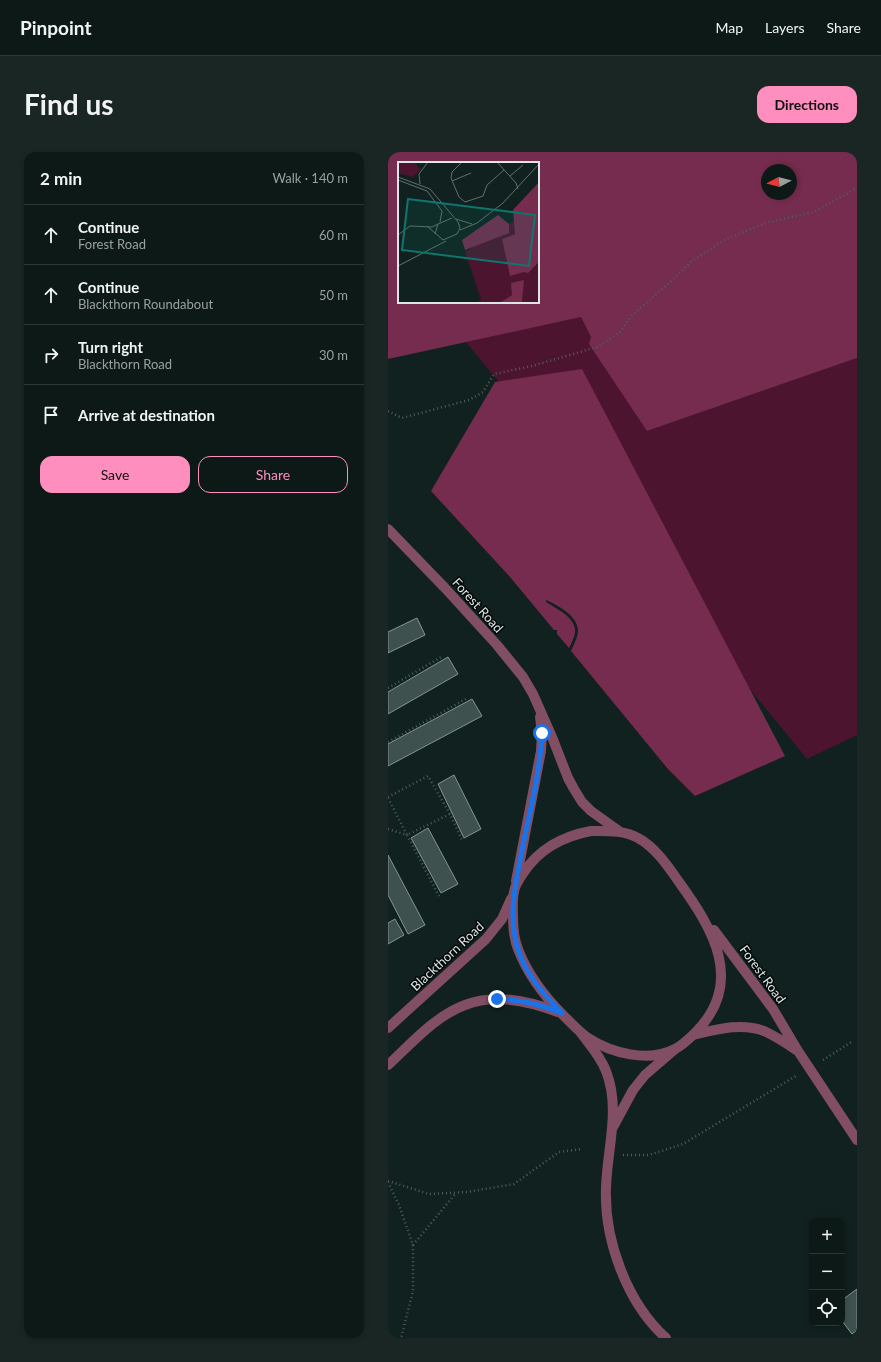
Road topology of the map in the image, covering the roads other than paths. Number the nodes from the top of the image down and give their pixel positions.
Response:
1 (388, 529) edge
2 (538, 707) junction
3 (622, 833) junction
4 (514, 894) junction
5 (703, 916) junction
6 (562, 1013) junction
7 (388, 1028) edge
8 (578, 1030) junction
9 (693, 1035) junction
10 (675, 1050) junction
11 (798, 1051) junction
12 (388, 1065) edge
13 (612, 1129) junction
14 (857, 1140) edge
15 (666, 1338) edge

1 - 2 street, Forest Road
2 - 3 street, Forest Road
2 - 4 street, Forest Road
3 - 4 street
3 - 5 street
4 - 6 street
4 - 7 street, Blackthorn Road
5 - 9 street
5 - 11 street, Forest Road
6 - 8 street
6 - 12 street
8 - 10 street
8 - 13 street
9 - 10 street
9 - 11 street, Forest Road
10 - 13 street
11 - 14 street, Forest Road
13 - 15 street

